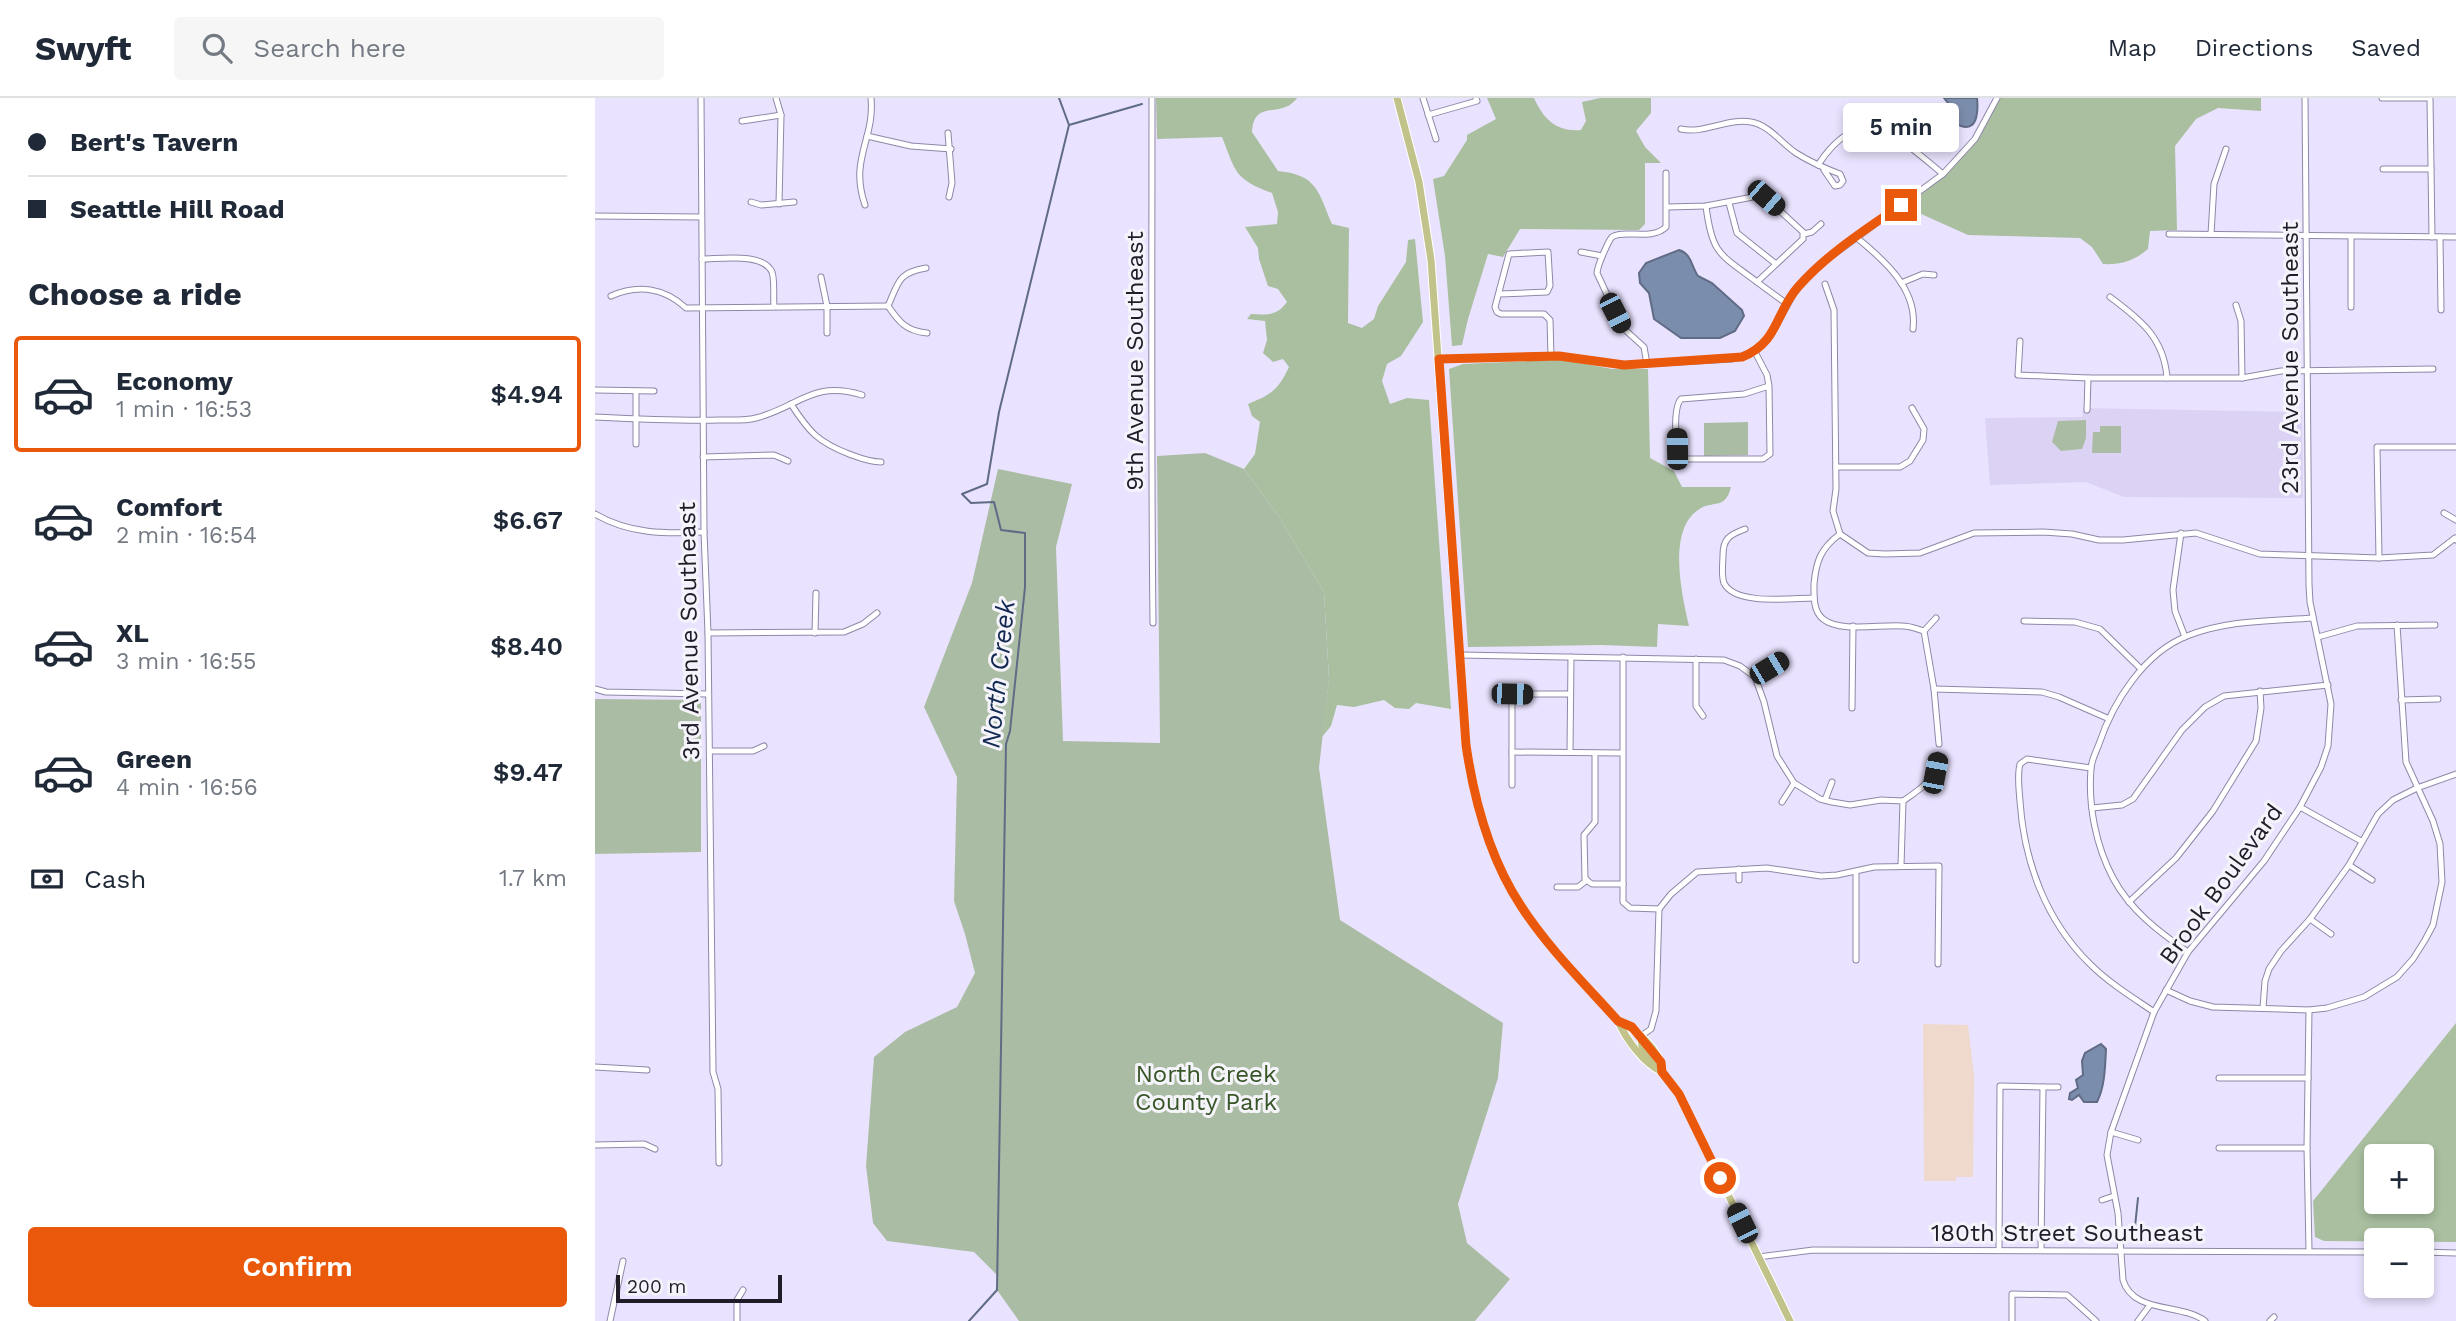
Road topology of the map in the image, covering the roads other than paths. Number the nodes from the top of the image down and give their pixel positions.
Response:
1 (701, 98) edge
2 (776, 98) edge
3 (871, 98) edge
4 (1152, 98) edge
5 (1397, 98) edge
6 (1423, 98) edge
7 (1476, 98) edge
8 (1997, 98) edge
9 (2305, 98) edge
10 (2382, 98) edge
11 (2430, 98) edge
12 (781, 115) junction
13 (1428, 115) junction
14 (742, 121) dead end
15 (1681, 129) dead end
16 (949, 133) dead end
17 (867, 136) junction
18 (1436, 139) dead end
19 (951, 149) junction
20 (2226, 149) dead end
21 (1818, 165) junction
22 (2383, 169) dead end
23 (2431, 169) junction
24 (1825, 170) dead end
25 (1666, 173) dead end
26 (1943, 174) junction
27 (949, 197) dead end
28 (751, 202) dead end
29 (794, 202) dead end
30 (1729, 203) junction
31 (779, 204) junction
32 (865, 205) dead end
33 (1706, 206) junction
34 (1667, 208) junction
35 (595, 216) edge
36 (701, 218) junction
37 (1821, 224) dead end
38 (1804, 234) junction
39 (2169, 234) dead end
40 (2211, 234) junction
41 (1856, 237) junction
42 (2308, 237) junction
43 (2351, 237) junction
44 (2432, 237) junction
45 (2440, 237) junction
46 (2456, 237) edge
47 (1581, 252) dead end
48 (1602, 256) junction
49 (702, 260) junction
50 (1776, 264) junction
51 (926, 268) dead end
52 (1934, 275) dead end
53 (821, 276) dead end
54 (1757, 282) junction
55 (1901, 283) junction
56 (1825, 284) dead end
57 (1500, 294) junction
58 (611, 296) dead end
59 (2110, 297) dead end
60 (1787, 304) junction
61 (2236, 305) dead end
62 (774, 306) junction
63 (827, 306) junction
64 (888, 306) junction
65 (2351, 307) dead end
66 (702, 308) junction
67 (2441, 310) dead end
68 (1913, 329) dead end
69 (827, 333) dead end
70 (927, 333) dead end
71 (2020, 341) dead end
72 (1755, 352) junction
73 (1551, 356) junction
74 (1439, 359) junction
75 (1647, 364) junction
76 (2433, 369) dead end
77 (2308, 371) junction
78 (2088, 378) junction
79 (2167, 378) junction
80 (2242, 378) junction
81 (1769, 386) junction
82 (595, 390) edge
83 (636, 391) junction
84 (654, 391) dead end
85 (862, 395) dead end
86 (791, 404) junction
87 (1912, 408) dead end
88 (2088, 410) dead end
89 (595, 417) edge
90 (636, 419) junction
91 (703, 421) junction
92 (636, 444) dead end
93 (2456, 447) edge
94 (703, 457) junction
95 (789, 461) dead end
96 (881, 462) dead end
97 (1836, 467) junction
98 (2444, 513) dead end
99 (597, 515) edge
100 (2456, 520) edge
101 (595, 525) edge
102 (1745, 529) dead end
103 (704, 532) junction
104 (2181, 533) junction
105 (1840, 534) junction
106 (2455, 538) edge
107 (2309, 556) junction
108 (2379, 558) junction
109 (816, 593) dead end
110 (1814, 598) junction
111 (877, 613) dead end
112 (1936, 618) dead end
113 (2313, 618) junction
114 (2024, 621) dead end
115 (1153, 623) dead end
116 (2397, 625) junction
117 (2435, 625) dead end
118 (1853, 626) junction
119 (1924, 631) junction
120 (708, 633) junction
121 (815, 633) junction
122 (2185, 637) junction
123 (2318, 637) junction
124 (1460, 655) junction
125 (1571, 657) junction
126 (1623, 657) junction
127 (1696, 659) junction
128 (1783, 659) dead end
129 (2141, 669) junction
130 (1755, 677) junction
131 (2329, 685) junction
132 (595, 689) edge
133 (1934, 689) junction
134 (2260, 691) junction
135 (708, 694) junction
136 (1570, 694) junction
137 (2438, 699) dead end
138 (2401, 701) junction
139 (1852, 708) dead end
140 (1703, 716) dead end
141 (2107, 718) junction
142 (1939, 744) dead end
143 (764, 746) dead end
144 (709, 751) junction
145 (1512, 752) junction
146 (1570, 752) junction
147 (1595, 753) junction
148 (1622, 753) junction
149 (1938, 755) dead end
150 (2091, 768) junction
151 (2456, 774) edge
152 (1832, 782) dead end
153 (1794, 783) junction
154 (1513, 785) dead end
155 (2417, 788) junction
156 (1825, 800) junction
157 (1903, 801) junction
158 (1782, 802) dead end
159 (2299, 807) junction
160 (2092, 808) junction
161 (2361, 841) junction
162 (2349, 865) junction
163 (1901, 866) junction
164 (1739, 869) junction
165 (1856, 872) junction
166 (1587, 880) junction
167 (1739, 880) dead end
168 (2372, 880) dead end
169 (1623, 884) junction
170 (1557, 887) dead end
171 (2129, 902) junction
172 (1659, 909) junction
173 (2310, 919) junction
174 (2331, 934) dead end
175 (2188, 952) junction
176 (1856, 960) dead end
177 (1938, 964) dead end
178 (2166, 990) junction
179 (2263, 1009) junction
180 (2309, 1010) junction
181 (2154, 1012) junction
182 (1618, 1021) junction
183 (1640, 1036) junction
184 (595, 1067) edge
185 (647, 1070) dead end
186 (1662, 1072) junction
187 (2000, 1076) dead end
188 (2219, 1078) dead end
189 (2308, 1078) junction
190 (2000, 1086) junction
191 (2043, 1087) junction
192 (2059, 1087) dead end
193 (2111, 1132) junction
194 (2138, 1140) dead end
195 (595, 1144) edge
196 (2219, 1148) dead end
197 (2307, 1148) junction
198 (655, 1149) dead end
199 (719, 1163) dead end
200 (2115, 1196) junction
201 (2102, 1199) dead end
202 (1999, 1249) junction
203 (2041, 1250) junction
204 (2121, 1251) junction
205 (2309, 1251) junction
206 (2364, 1252) edge
207 (2434, 1252) edge
208 (2456, 1253) edge
209 (1758, 1257) junction
210 (624, 1261) dead end
211 (743, 1290) dead end
212 (2150, 1305) junction
213 (610, 1321) edge
214 (737, 1321) edge
215 (1790, 1321) edge
216 (2012, 1321) edge
217 (2096, 1321) edge
218 (2138, 1321) edge
219 (2205, 1321) edge

1 - 36 street, 3rd Avenue Southeast
2 - 12 street
3 - 17 street
4 - 115 street, 9th Avenue Southeast
5 - 74 main road
6 - 13 street
7 - 13 street
8 - 26 street
9 - 42 street, 23rd Avenue Southeast
10 - 11 street
11 - 23 street
12 - 14 street
12 - 31 street
13 - 18 street
15 - 21 street
16 - 19 street
17 - 19 street
17 - 32 street
19 - 27 street
20 - 40 street
21 - 24 street
21 - 26 street
22 - 23 street
23 - 44 street
25 - 34 street
26 - 41 street
28 - 31 street
29 - 31 street
30 - 33 street
30 - 38 street
30 - 50 street
33 - 34 street
33 - 54 street
34 - 48 street
35 - 36 street
36 - 49 street, 3rd Avenue Southeast
37 - 38 street
38 - 50 street
39 - 40 street
40 - 42 street
41 - 55 street
41 - 60 street
42 - 43 street
42 - 77 street, 23rd Avenue Southeast
43 - 44 street
43 - 65 street
44 - 45 street
45 - 46 street
45 - 67 street
47 - 48 street
48 - 75 street
49 - 62 street
49 - 66 street, 3rd Avenue Southeast
50 - 54 street
51 - 64 street
52 - 55 street
53 - 63 street
54 - 60 street
55 - 68 street
56 - 97 street
57 - 57 street
57 - 73 street
58 - 66 street
59 - 79 street
60 - 72 street
61 - 80 street
62 - 63 street
62 - 66 street
63 - 64 street
63 - 69 street
64 - 70 street
66 - 91 street, 3rd Avenue Southeast
71 - 78 street
72 - 75 street
72 - 81 street
73 - 74 street
73 - 75 street
74 - 124 main road
76 - 77 street
77 - 80 street
77 - 107 street, 23rd Avenue Southeast
78 - 79 street
78 - 88 street
79 - 80 street
81 - 81 street
82 - 83 street
83 - 84 street
83 - 90 street
85 - 86 street
86 - 91 street
86 - 96 street
87 - 97 street
89 - 90 street
90 - 91 street
90 - 92 street
91 - 94 street, 3rd Avenue Southeast
93 - 108 street
94 - 95 street
94 - 103 street, 3rd Avenue Southeast
97 - 105 street
98 - 100 street
99 - 101 street
99 - 103 street
102 - 110 street
103 - 120 street, 3rd Avenue Southeast
104 - 105 street
104 - 107 street
104 - 122 street
105 - 110 street
106 - 108 street
107 - 108 street
107 - 113 street, 23rd Avenue Southeast
109 - 121 street
110 - 118 street
111 - 121 street
112 - 119 street
113 - 122 street
113 - 123 street, Brook Boulevard
114 - 129 street
116 - 117 street
116 - 123 street
116 - 138 street
118 - 119 street
118 - 139 street
119 - 133 street
120 - 121 street
120 - 135 street, 3rd Avenue Southeast
122 - 129 street
123 - 131 street, Brook Boulevard
124 - 125 street
124 - 182 main road
125 - 126 street
125 - 136 street
126 - 127 street
126 - 148 street
127 - 130 street
127 - 140 street
128 - 130 street
129 - 141 street
130 - 153 street
131 - 134 street
131 - 159 street, Brook Boulevard
132 - 135 street
133 - 141 street
133 - 142 street
134 - 160 street
134 - 171 street
135 - 144 street, 3rd Avenue Southeast
136 - 145 street
136 - 146 street
137 - 138 street
138 - 155 street
141 - 150 street
143 - 144 street
144 - 199 street, 3rd Avenue Southeast
145 - 146 street
145 - 154 street
146 - 147 street
147 - 148 street
147 - 166 street
148 - 169 street
149 - 157 street
150 - 160 street
150 - 181 street
151 - 155 street
152 - 156 street
153 - 156 street
153 - 158 street
155 - 161 street
155 - 180 street
156 - 157 street
157 - 163 street
159 - 161 street
159 - 175 street, Brook Boulevard
160 - 171 street
161 - 162 street
162 - 168 street
162 - 173 street
163 - 165 street
163 - 177 street
164 - 165 street
164 - 167 street
164 - 172 street
165 - 176 street
166 - 169 street
166 - 170 street
169 - 172 street
171 - 175 street
172 - 183 street
173 - 174 street
173 - 179 street
175 - 178 street, Brook Boulevard
178 - 179 street
178 - 181 street, Brook Boulevard
179 - 180 street
180 - 189 street
181 - 193 street, Brook Boulevard
182 - 183 main road
182 - 186 main road
183 - 186 main road
184 - 185 street
186 - 209 main road
187 - 190 street
188 - 189 street
189 - 197 street
190 - 191 street
190 - 202 street
191 - 192 street
191 - 203 street
193 - 194 street
193 - 200 street, Brook Boulevard
195 - 198 street
196 - 197 street
197 - 205 street
200 - 201 street
200 - 204 street, Brook Boulevard
202 - 203 street, 180th Street Southeast
202 - 209 street, 180th Street Southeast
203 - 204 street, 180th Street Southeast
204 - 205 street, 180th Street Southeast
204 - 212 street, Brook Boulevard
205 - 206 street, 180th Street Southeast
207 - 208 street
209 - 215 main road
210 - 213 street
211 - 214 street
212 - 218 street
212 - 219 street
216 - 217 street

